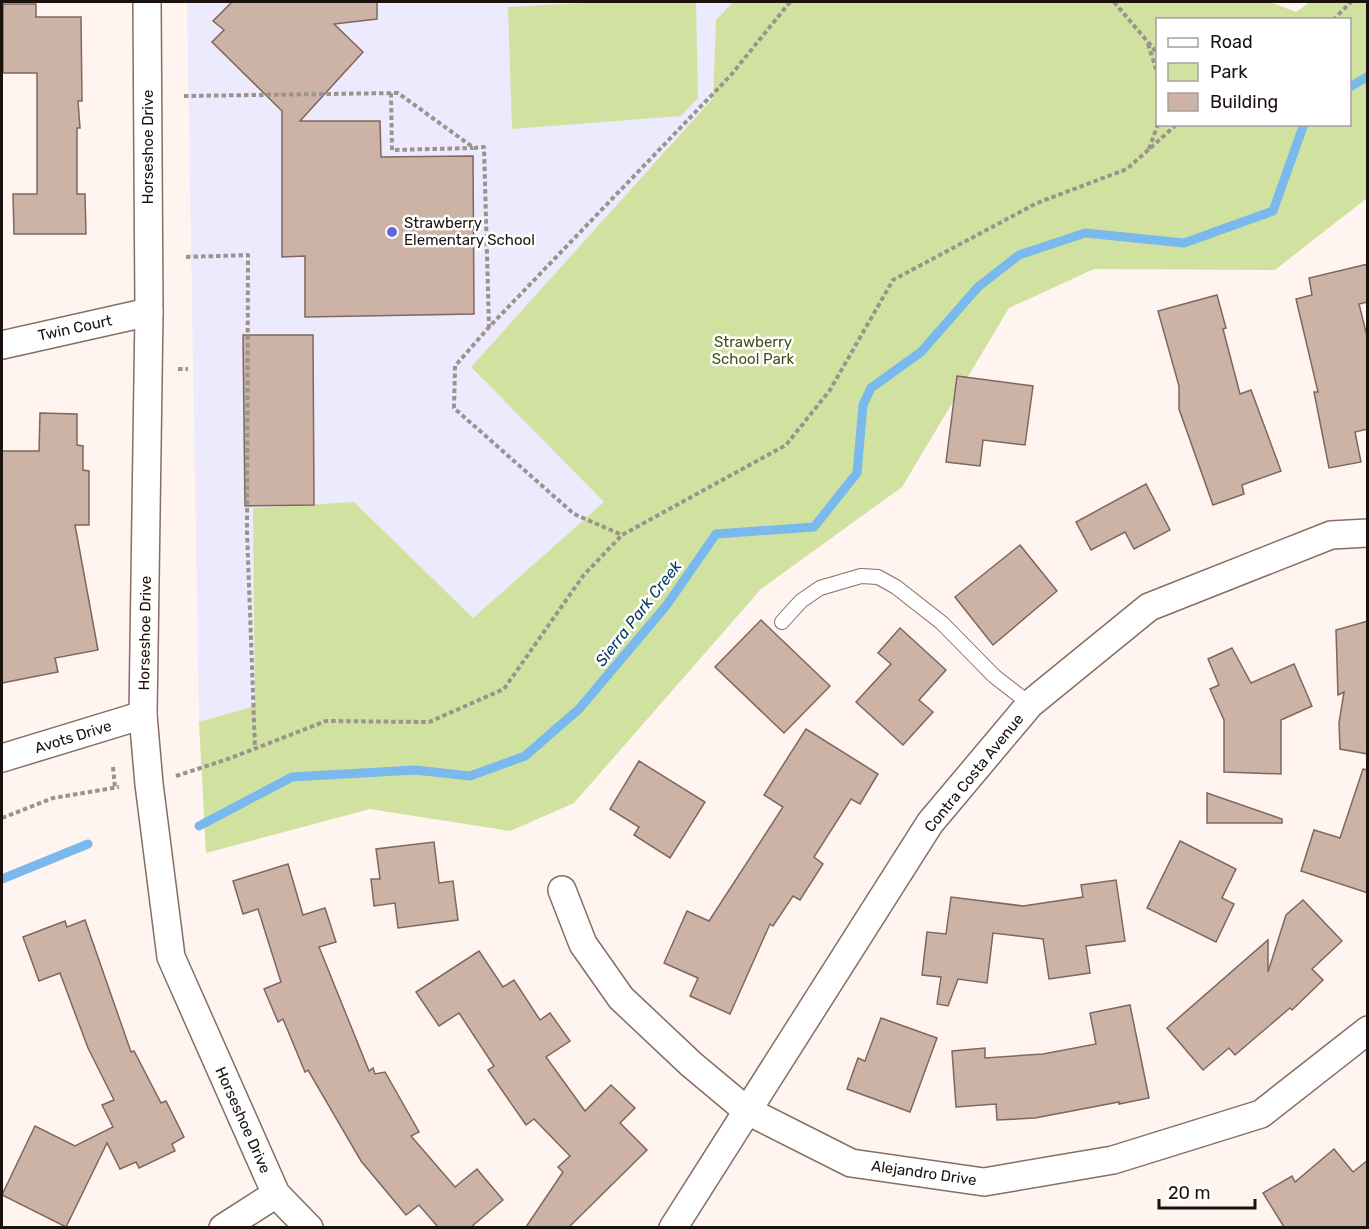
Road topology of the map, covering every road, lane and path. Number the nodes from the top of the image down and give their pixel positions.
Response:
1 (147, 2) edge
2 (790, 2) edge
3 (1114, 2) edge
4 (1351, 2) edge
5 (1335, 18) edge
6 (1148, 42) junction
7 (1156, 52) edge
8 (1156, 68) edge
9 (391, 93) junction
10 (184, 96) dead end
11 (1157, 126) edge
12 (1175, 126) edge
13 (474, 148) junction
14 (1149, 150) junction
15 (186, 258) dead end
16 (149, 312) junction
17 (489, 328) junction
18 (2, 345) edge
19 (178, 369) dead end
20 (188, 369) dead end
21 (1368, 533) edge
22 (622, 535) junction
23 (783, 622) dead end
24 (1030, 704) junction
25 (143, 715) junction
26 (255, 748) junction
27 (2, 758) edge
28 (113, 767) dead end
29 (149, 784) junction
30 (115, 788) junction
31 (2, 818) edge
32 (562, 890) dead end
33 (1368, 1030) edge
34 (746, 1110) junction
35 (276, 1194) junction
36 (223, 1227) edge
37 (309, 1227) edge
38 (673, 1227) edge

1 - 16 street, Horseshoe Drive
2 - 17 path
3 - 6 path
4 - 5 path
6 - 7 path
6 - 8 path
9 - 10 path
9 - 13 path
9 - 13 path
11 - 14 path
12 - 14 path
13 - 17 path
14 - 22 path
15 - 26 path
16 - 18 street, Twin Court
16 - 25 street, Horseshoe Drive
17 - 22 path
19 - 20 path
21 - 24 street, Contra Costa Avenue
22 - 26 path
23 - 24 lane
24 - 34 street, Contra Costa Avenue
25 - 27 street, Avots Drive
25 - 29 street, Horseshoe Drive
26 - 29 path
28 - 30 path
29 - 30 path
29 - 35 street, Horseshoe Drive
30 - 31 path
32 - 34 street, Alejandro Drive
33 - 34 street, Alejandro Drive
34 - 38 street, Contra Costa Avenue
35 - 36 street
35 - 37 street, Horseshoe Drive

